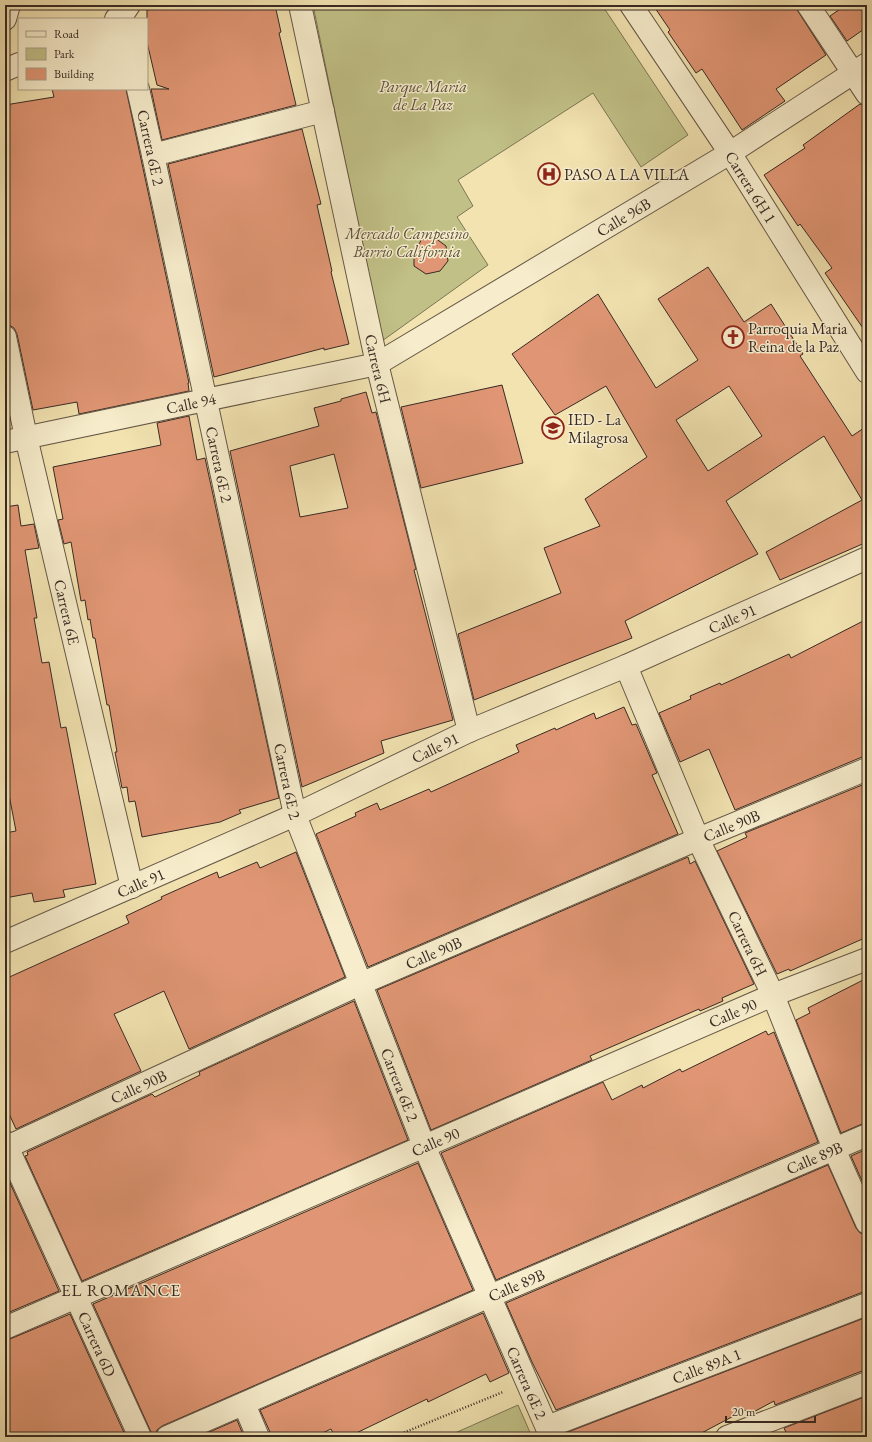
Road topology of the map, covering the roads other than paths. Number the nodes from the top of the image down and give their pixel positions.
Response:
1 (9, 5) edge
2 (300, 5) edge
3 (631, 5) edge
4 (808, 5) edge
5 (5, 19) edge
6 (18, 64) edge
7 (860, 69) edge
8 (5, 70) edge
9 (138, 90) edge
10 (867, 94) edge
11 (322, 111) junction
12 (730, 153) junction
13 (153, 155) junction
14 (5, 336) edge
15 (377, 364) junction
16 (867, 372) edge
17 (205, 401) junction
18 (26, 437) junction
19 (5, 442) edge
20 (867, 558) edge
21 (626, 666) junction
22 (469, 730) junction
23 (867, 769) edge
24 (295, 815) junction
25 (698, 840) junction
26 (132, 887) junction
27 (5, 942) edge
28 (867, 959) edge
29 (360, 984) junction
30 (772, 994) junction
31 (867, 1135) edge
32 (6, 1146) edge
33 (424, 1146) junction
34 (834, 1148) junction
35 (867, 1223) edge
36 (490, 1296) junction
37 (76, 1297) junction
38 (867, 1304) edge
39 (5, 1328) edge
40 (867, 1383) edge
41 (244, 1404) junction
42 (549, 1432) edge
43 (140, 1437) edge
44 (167, 1437) edge
45 (258, 1437) edge
46 (727, 1437) edge

1 - 5 street
2 - 11 street, Carrera 6H
3 - 12 street, Carrera 6H 1
4 - 7 street
6 - 8 street
7 - 10 street
7 - 12 street, Calle 96B
9 - 13 street, Carrera 6E 2
11 - 13 street
11 - 15 street, Carrera 6H
12 - 15 street, Calle 96B
12 - 16 street, Carrera 6H 1
13 - 17 street, Carrera 6E 2
14 - 18 street, Carrera 6E
15 - 17 street, Calle 94
15 - 22 street, Carrera 6H
17 - 18 street, Calle 94
17 - 24 street, Carrera 6E 2
18 - 19 street, Calle 94
18 - 26 street, Carrera 6E
20 - 21 street, Calle 91
21 - 22 street, Calle 91
21 - 25 street, Carrera 6H
22 - 24 street, Calle 91
23 - 25 street, Calle 90B
24 - 26 street, Calle 91
24 - 29 street, Carrera 6E 2
25 - 29 street, Calle 90B
25 - 30 street, Carrera 6H
26 - 27 street, Calle 91
28 - 30 street, Calle 90
29 - 32 street, Calle 90B
29 - 33 street, Carrera 6E 2
30 - 33 street, Calle 90
30 - 34 street, Carrera 6H
31 - 34 street, Calle 89B
32 - 37 street, Carrera 6D
33 - 36 street, Carrera 6E 2
33 - 37 street, Calle 90
34 - 35 street, Carrera 6H
34 - 36 street, Calle 89B
36 - 41 street, Calle 89B
36 - 42 street, Carrera 6E 2
37 - 39 street, Calle 90
37 - 43 street, Carrera 6D
38 - 42 street, Calle 89A 1
40 - 46 street
41 - 44 street, Calle 89B
41 - 45 street

